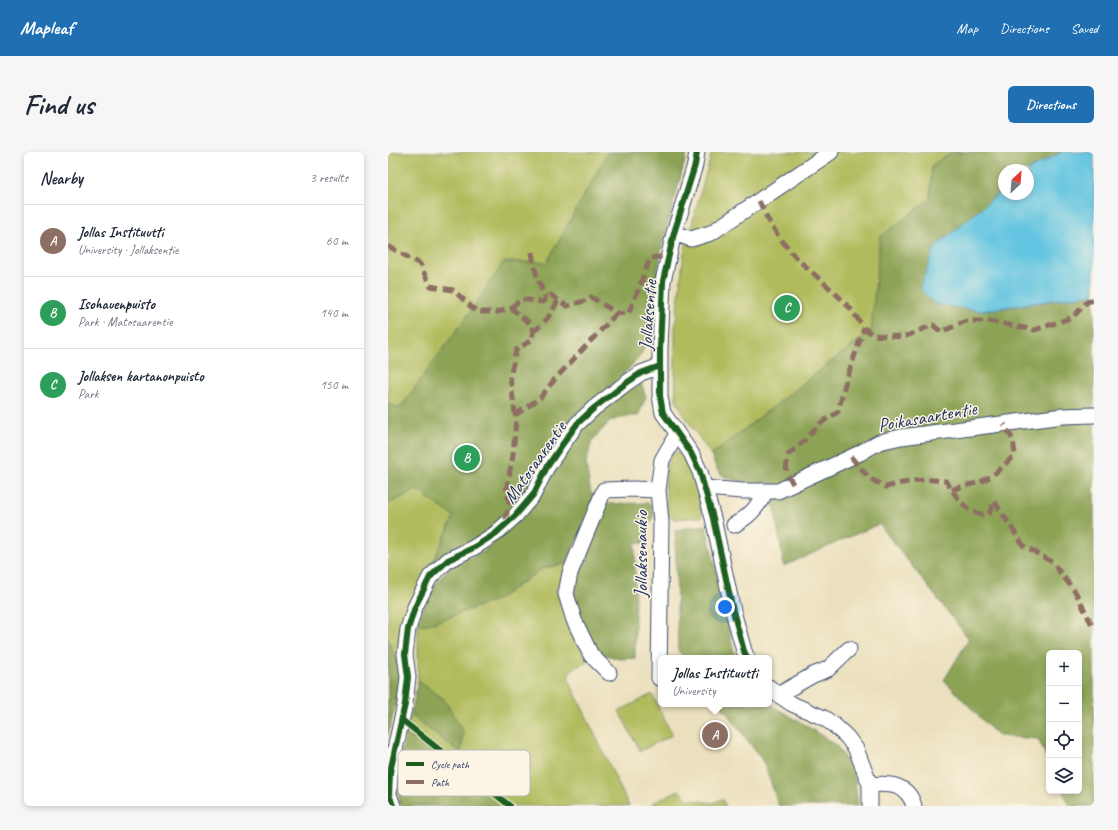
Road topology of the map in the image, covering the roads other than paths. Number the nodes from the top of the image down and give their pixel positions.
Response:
1 (697, 152) edge
2 (831, 152) edge
3 (674, 233) junction
4 (660, 366) junction
5 (1094, 415) edge
6 (677, 434) junction
7 (705, 488) junction
8 (658, 490) junction
9 (766, 491) junction
10 (734, 525) dead end
11 (849, 649) dead end
12 (659, 655) edge
13 (746, 655) edge
14 (610, 673) dead end
15 (774, 691) edge
16 (870, 785) junction
17 (393, 806) edge
18 (870, 806) edge
19 (914, 806) edge

1 - 3 street, Jollaksentie
2 - 3 street
3 - 4 street, Jollaksentie
4 - 6 street, Jollaksentie
4 - 17 street, Matosaarentie
5 - 9 street, Poikasaartentie
6 - 7 street, Jollaksentie
6 - 8 street, Jollaksenaukio
7 - 9 street, Poikasaartentie
7 - 13 street, Jollaksentie
8 - 12 street, Jollaksenaukio
8 - 14 street
9 - 10 street
11 - 15 street
15 - 16 street
16 - 18 street
16 - 19 street

